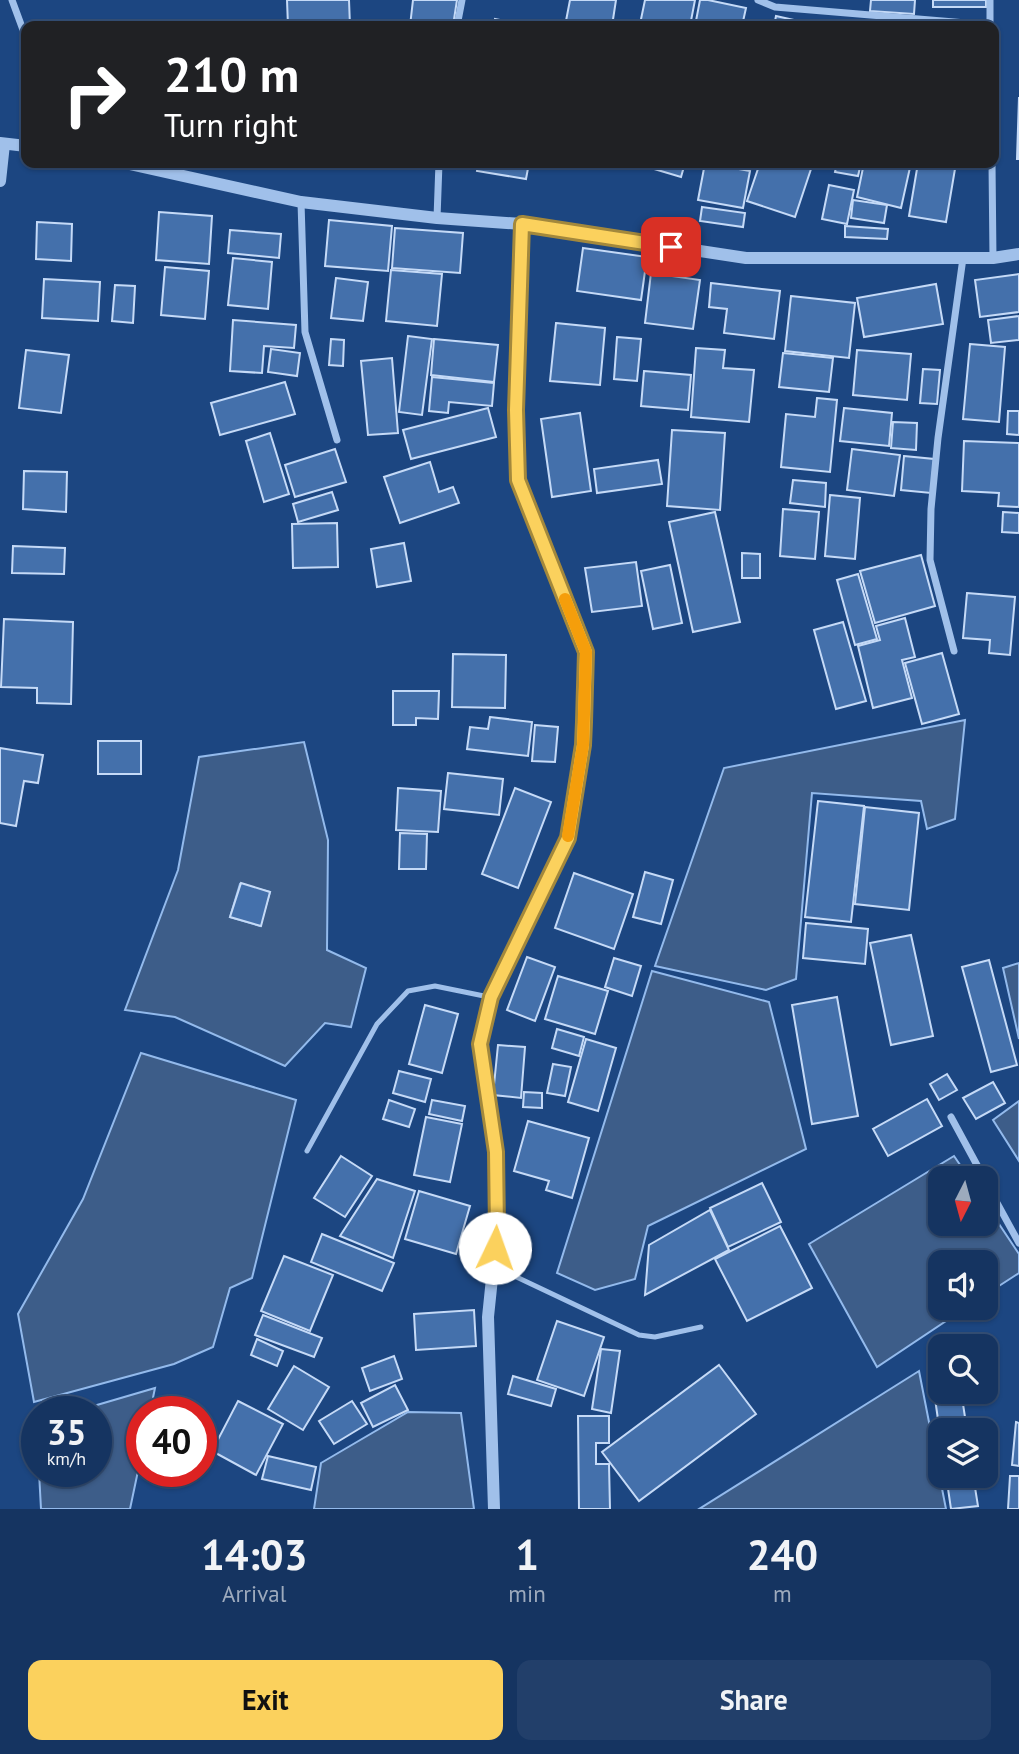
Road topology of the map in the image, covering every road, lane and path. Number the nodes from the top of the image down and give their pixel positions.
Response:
1 (12, 0) edge
2 (462, 0) edge
3 (758, 0) edge
4 (990, 0) edge
5 (458, 21) edge
6 (933, 21) edge
7 (990, 21) edge
8 (21, 24) edge
9 (2, 144) edge
10 (21, 146) edge
11 (148, 168) edge
12 (439, 168) edge
13 (992, 168) edge
14 (0, 181) edge
15 (301, 202) junction
16 (437, 218) junction
17 (522, 224) junction
18 (1019, 254) edge
19 (963, 258) junction
20 (993, 258) junction
21 (337, 440) dead end
22 (954, 651) dead end
23 (491, 997) junction
24 (951, 1117) dead end
25 (306, 1151) dead end
26 (977, 1166) edge
27 (998, 1204) edge
28 (1019, 1242) edge
29 (493, 1266) junction
30 (701, 1327) dead end
31 (494, 1509) edge

1 - 8 street
2 - 5 street
3 - 6 street
4 - 7 street
9 - 10 street
9 - 14 street
11 - 15 street
12 - 16 street
13 - 20 street
15 - 16 street
15 - 21 street
16 - 17 street
17 - 19 street
17 - 23 street
18 - 20 street
19 - 20 street
19 - 22 street
23 - 25 lane
23 - 29 street
24 - 26 street
27 - 28 street
29 - 30 lane
29 - 31 street

